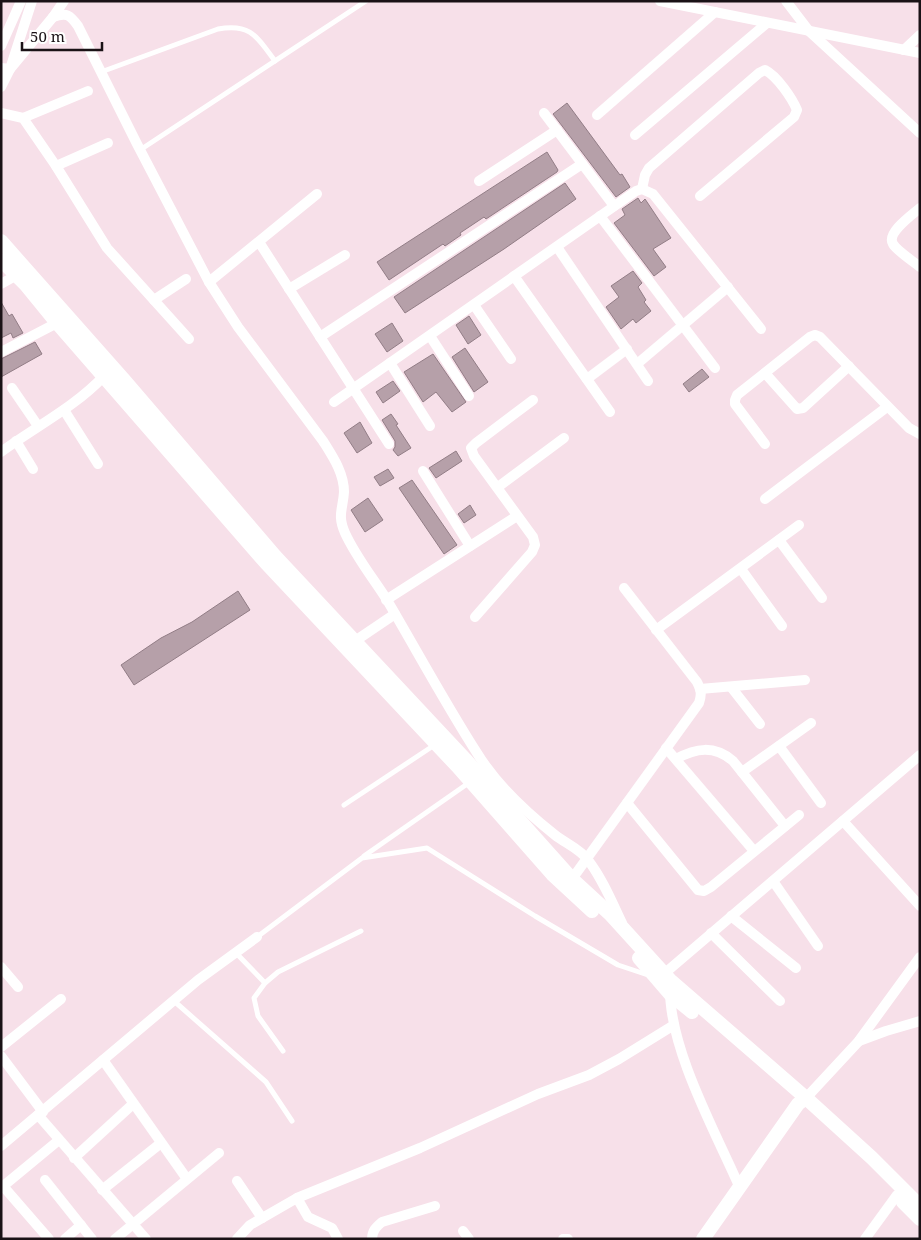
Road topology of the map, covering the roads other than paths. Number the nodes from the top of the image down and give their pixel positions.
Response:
1 (21, 1) edge
2 (32, 1) edge
3 (64, 1) edge
4 (366, 1) edge
5 (660, 1) edge
6 (786, 1) edge
7 (715, 12) junction
8 (53, 17) junction
9 (767, 23) junction
10 (808, 31) junction
11 (920, 35) edge
12 (1, 46) edge
13 (904, 50) junction
14 (920, 53) edge
15 (275, 61) junction
16 (6, 68) edge
17 (101, 72) junction
18 (1, 87) edge
19 (88, 91) dead end
20 (1, 113) edge
21 (544, 113) dead end
22 (597, 115) dead end
23 (23, 118) junction
24 (918, 127) edge
25 (557, 130) junction
26 (635, 135) dead end
27 (108, 143) dead end
28 (140, 150) junction
29 (582, 164) junction
30 (56, 166) junction
31 (479, 182) dead end
32 (642, 189) junction
33 (317, 194) dead end
34 (700, 196) dead end
35 (614, 206) junction
36 (920, 208) edge
37 (600, 216) junction
38 (1, 242) edge
39 (258, 242) junction
40 (557, 246) junction
41 (345, 255) dead end
42 (1, 260) edge
43 (920, 267) edge
44 (17, 275) junction
45 (514, 276) junction
46 (186, 279) dead end
47 (209, 282) junction
48 (1, 284) edge
49 (728, 287) junction
50 (289, 289) junction
51 (154, 300) junction
52 (474, 305) junction
53 (57, 323) junction
54 (682, 326) junction
55 (761, 329) dead end
56 (430, 336) junction
57 (189, 338) dead end
58 (320, 338) junction
59 (627, 349) junction
60 (1, 352) edge
61 (510, 359) dead end
62 (390, 363) junction
63 (637, 364) junction
64 (849, 366) junction
65 (715, 368) dead end
66 (765, 374) junction
67 (104, 376) junction
68 (587, 379) junction
69 (648, 381) dead end
70 (12, 388) dead end
71 (354, 389) junction
72 (469, 396) dead end
73 (533, 400) dead end
74 (334, 402) dead end
75 (887, 407) junction
76 (64, 410) junction
77 (610, 412) dead end
78 (38, 426) junction
79 (430, 426) dead end
80 (920, 434) edge
81 (564, 438) dead end
82 (16, 441) junction
83 (390, 444) dead end
84 (764, 444) dead end
85 (1, 452) edge
86 (98, 464) dead end
87 (32, 469) dead end
88 (423, 470) dead end
89 (498, 488) junction
90 (765, 499) dead end
91 (517, 516) junction
92 (799, 525) dead end
93 (779, 540) junction
94 (470, 546) junction
95 (741, 569) junction
96 (624, 588) dead end
97 (822, 598) dead end
98 (386, 600) junction
99 (395, 614) junction
100 (475, 617) dead end
101 (782, 626) dead end
102 (656, 630) junction
103 (355, 642) junction
104 (805, 680) dead end
105 (731, 687) junction
106 (700, 689) junction
107 (811, 723) dead end
108 (760, 724) dead end
109 (436, 744) junction
110 (779, 746) junction
111 (666, 748) junction
112 (920, 755) edge
113 (676, 759) junction
114 (742, 772) junction
115 (470, 781) junction
116 (627, 803) junction
117 (821, 803) dead end
118 (344, 805) dead end
119 (799, 815) dead end
120 (843, 821) junction
121 (785, 826) junction
122 (754, 851) junction
123 (362, 858) junction
124 (587, 858) junction
125 (572, 879) junction
126 (772, 881) junction
127 (920, 906) edge
128 (731, 916) junction
129 (361, 931) dead end
130 (627, 932) junction
131 (711, 933) junction
132 (258, 937) joint
133 (818, 946) dead end
134 (236, 953) junction
135 (920, 957) edge
136 (1, 967) edge
137 (796, 968) dead end
138 (665, 981) junction
139 (265, 983) junction
140 (18, 987) dead end
141 (61, 999) dead end
142 (174, 1001) junction
143 (780, 1001) dead end
144 (920, 1021) edge
145 (674, 1025) junction
146 (858, 1042) junction
147 (1, 1047) edge
148 (283, 1051) dead end
149 (1, 1056) edge
150 (103, 1060) junction
151 (802, 1101) junction
152 (133, 1104) junction
153 (40, 1114) junction
154 (292, 1121) dead end
155 (59, 1140) junction
156 (161, 1143) junction
157 (1, 1146) edge
158 (219, 1153) dead end
159 (74, 1158) junction
160 (187, 1179) junction
161 (45, 1180) dead end
162 (237, 1181) dead end
163 (739, 1186) junction
164 (2, 1187) edge
165 (102, 1190) junction
166 (897, 1195) junction
167 (297, 1198) junction
168 (435, 1206) dead end
169 (920, 1206) edge
170 (262, 1218) junction
171 (920, 1220) edge
172 (133, 1224) junction
173 (81, 1225) junction
174 (49, 1239) edge
175 (65, 1239) edge
176 (92, 1239) edge
177 (115, 1239) edge
178 (146, 1239) edge
179 (237, 1239) edge
180 (338, 1239) edge
181 (372, 1239) edge
182 (563, 1239) edge
183 (568, 1239) edge
184 (703, 1239) edge
185 (865, 1239) edge

1 - 12 street
2 - 16 street
3 - 8 street
4 - 15 lane
5 - 7 street
6 - 10 street
7 - 9 street
7 - 22 street
8 - 16 street
8 - 17 street
9 - 10 street
9 - 26 street
10 - 13 street
10 - 24 street
11 - 13 street
13 - 14 street
15 - 17 lane
15 - 28 lane
16 - 18 street
17 - 28 street
19 - 23 street
20 - 23 street
21 - 25 street
23 - 30 street
25 - 29 street
25 - 31 street
27 - 30 street
28 - 47 street
29 - 35 street
29 - 58 street
30 - 51 street
32 - 34 street
32 - 35 street
32 - 49 street
33 - 39 street
35 - 37 street
36 - 43 street
37 - 40 street
37 - 54 street
38 - 103 street
39 - 47 street
39 - 50 street
40 - 45 street
40 - 59 street
41 - 50 street
42 - 44 street
44 - 48 street
44 - 53 street
45 - 52 street
45 - 68 street
46 - 51 street
47 - 98 street
49 - 54 street
49 - 55 street
50 - 58 street
51 - 57 street
52 - 56 street
52 - 61 street
53 - 60 street
53 - 67 street
54 - 63 street
54 - 65 street
56 - 62 street
56 - 72 street
58 - 71 street
59 - 63 street
59 - 68 street
62 - 71 street
62 - 79 street
63 - 69 street
64 - 66 street
64 - 66 street
64 - 75 street
66 - 84 street
67 - 76 street
67 - 109 street
68 - 77 street
70 - 78 street
71 - 74 street
71 - 83 street
73 - 89 street
75 - 80 street
75 - 90 street
76 - 78 street
76 - 86 street
78 - 82 street
81 - 89 street
82 - 85 street
82 - 87 street
88 - 94 street
89 - 91 street
91 - 94 street
91 - 100 street
92 - 93 street
93 - 95 street
93 - 97 street
94 - 98 street
95 - 101 street
95 - 102 street
96 - 102 street
98 - 99 street
99 - 103 street
99 - 124 street
102 - 106 street
103 - 125 street
104 - 105 street
105 - 106 street
105 - 108 street
106 - 111 street
107 - 110 street
109 - 115 street
109 - 118 lane
110 - 114 street
110 - 117 street
111 - 113 street
111 - 116 street
112 - 120 street
113 - 114 street
113 - 122 street
114 - 121 street
115 - 123 lane
115 - 138 street
116 - 122 street
116 - 124 street
119 - 121 street
120 - 126 street
120 - 127 street
121 - 122 street
123 - 132 lane
123 - 138 lane
124 - 125 street
124 - 130 street
125 - 130 street
126 - 128 street
126 - 133 street
128 - 131 street
128 - 137 street
129 - 139 lane
130 - 138 street
131 - 138 street
131 - 143 street
132 - 134 street
134 - 139 lane
134 - 142 street
135 - 146 street
136 - 140 street
138 - 145 street
138 - 151 street
139 - 148 lane
141 - 147 street
142 - 150 street
142 - 154 lane
144 - 146 street
145 - 163 street
145 - 167 street
146 - 151 street
149 - 153 street
150 - 152 street
150 - 153 street
151 - 163 street
151 - 166 street
151 - 169 street
152 - 156 street
152 - 159 street
153 - 155 street
153 - 157 street
155 - 159 street
155 - 164 street
156 - 160 street
156 - 165 street
158 - 160 street
159 - 165 street
160 - 172 street
161 - 173 street
162 - 170 street
163 - 184 street
164 - 174 street
165 - 172 street
166 - 171 street
166 - 185 street
167 - 170 street
167 - 180 street
168 - 181 street
170 - 179 street
172 - 177 street
172 - 178 street
173 - 175 street
173 - 176 street
182 - 183 street

